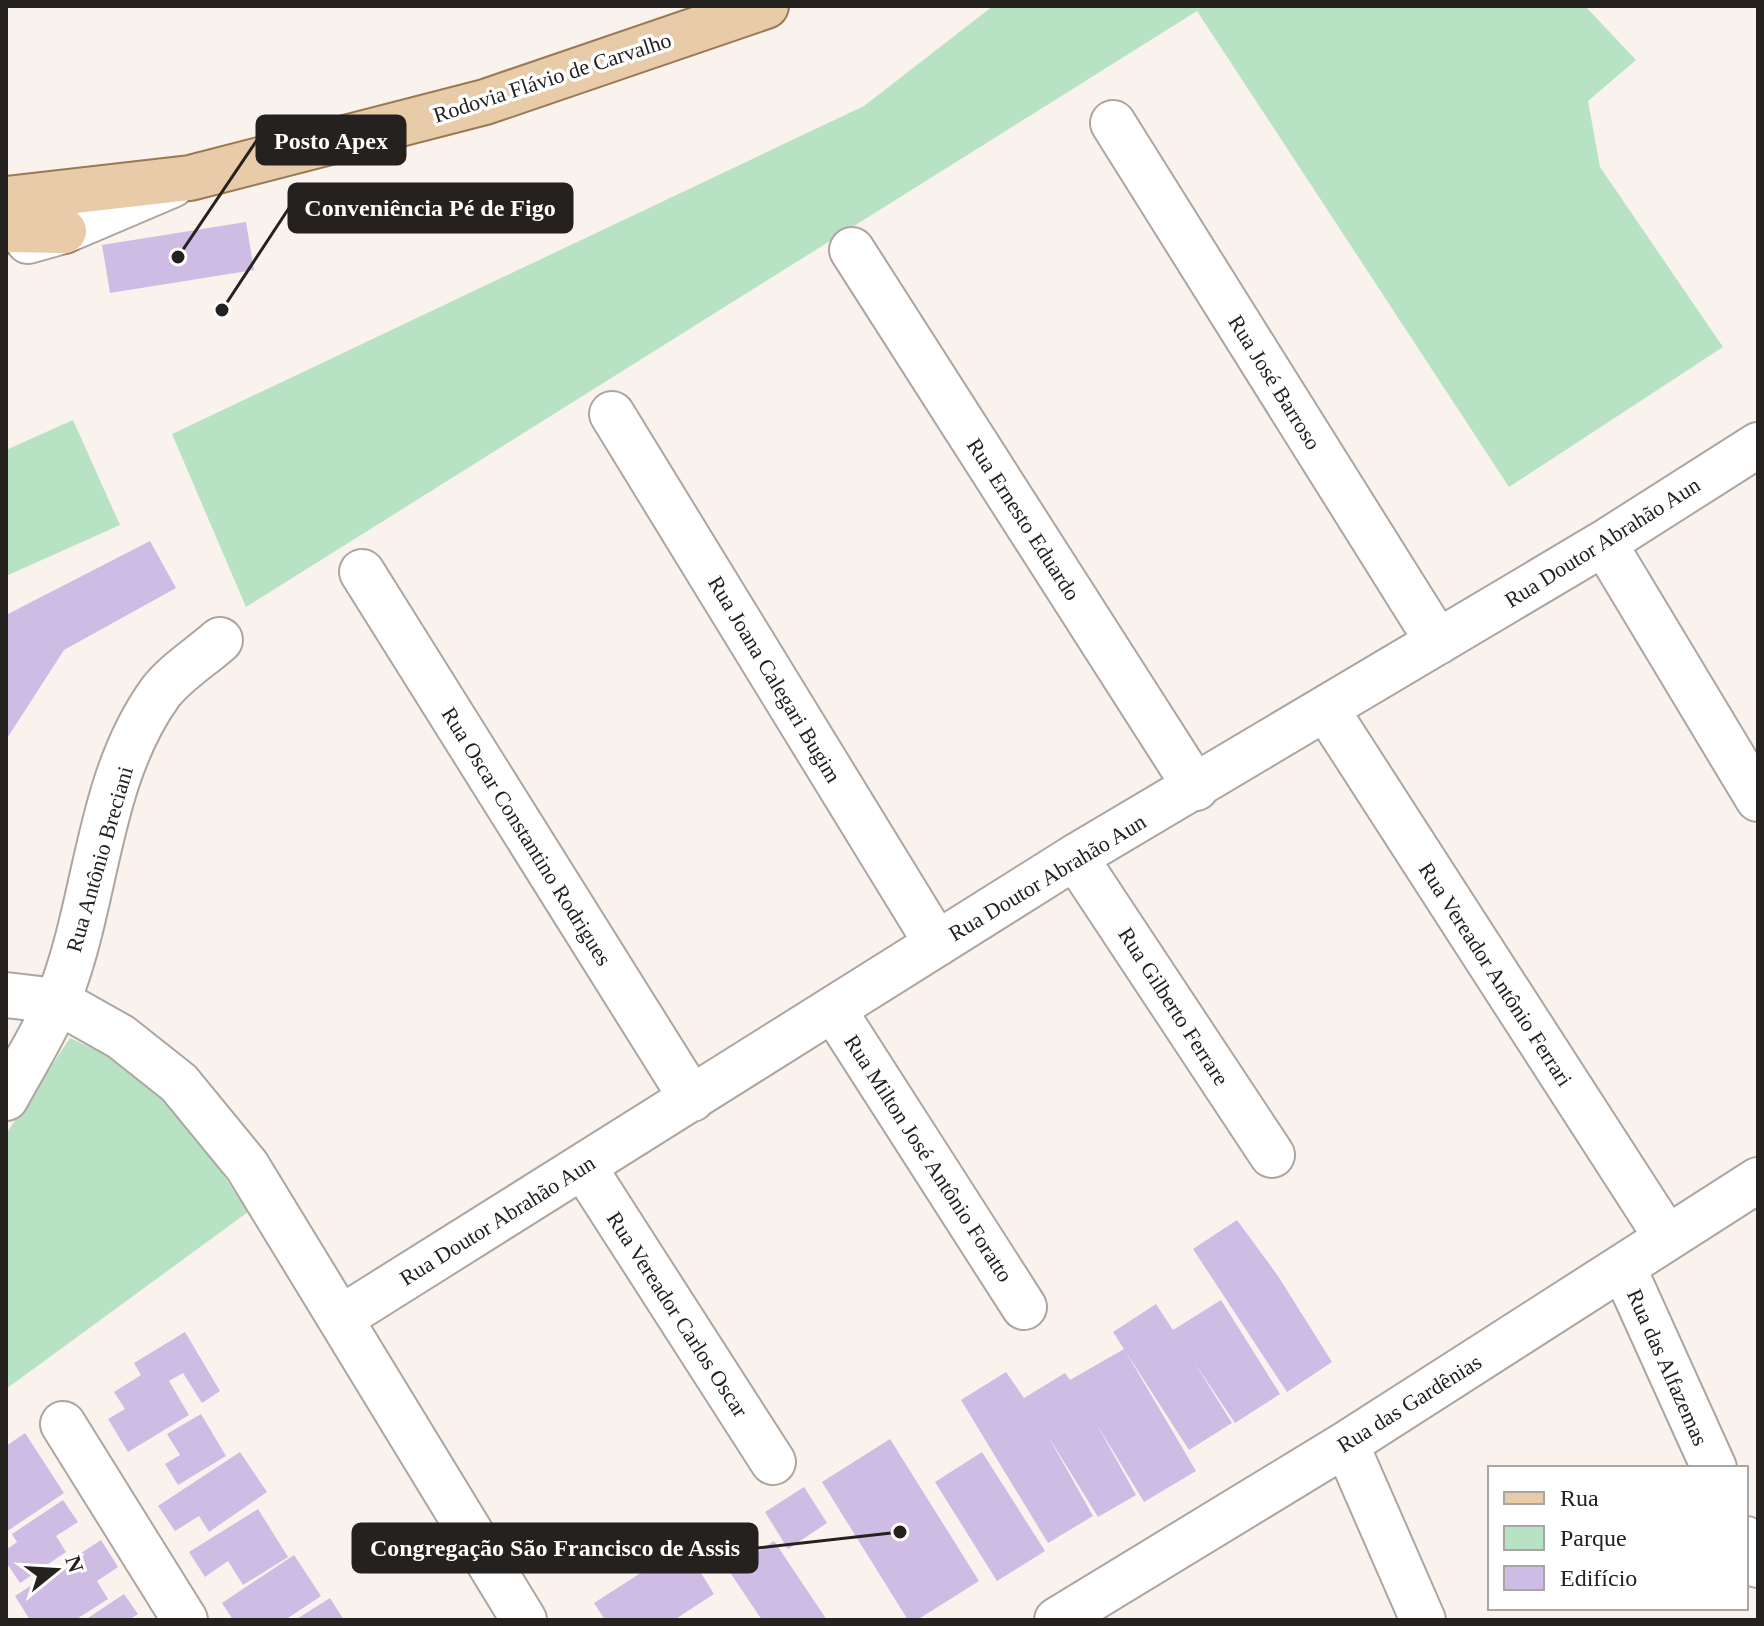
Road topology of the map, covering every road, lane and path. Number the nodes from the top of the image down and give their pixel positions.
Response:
1 (766, 6) edge
2 (1113, 123) dead end
3 (190, 178) junction
4 (6, 199) edge
5 (6, 230) edge
6 (64, 231) junction
7 (6, 246) edge
8 (852, 250) dead end
9 (612, 414) dead end
10 (1758, 445) edge
11 (1604, 543) junction
12 (362, 572) dead end
13 (220, 640) dead end
14 (1438, 642) junction
15 (1326, 709) junction
16 (1196, 788) junction
17 (1758, 799) edge
18 (1075, 857) junction
19 (937, 944) junction
20 (6, 995) edge
21 (57, 1001) junction
22 (833, 1009) junction
23 (6, 1098) edge
24 (692, 1099) junction
25 (1272, 1155) dead end
26 (583, 1166) junction
27 (1758, 1180) edge
28 (1667, 1238) junction
29 (1623, 1267) junction
30 (1024, 1307) dead end
31 (341, 1318) junction
32 (63, 1424) dead end
33 (1346, 1444) junction
34 (773, 1462) dead end
35 (1713, 1466) edge
36 (1748, 1543) edge
37 (1758, 1565) edge
38 (505, 1613) edge
39 (185, 1620) edge
40 (1057, 1620) edge
41 (1423, 1620) edge

1 - 3 main road, Rodovia Flávio de Carvalho
2 - 14 street, Rua José Barroso
3 - 4 main road, Rodovia Flávio de Carvalho
3 - 6 street
5 - 6 main road
6 - 7 street
8 - 16 street, Rua Ernesto Eduardo
9 - 19 street, Rua Joana Calegari Bugim
10 - 11 street, Rua Doutor Abrahão Aun
11 - 14 street, Rua Doutor Abrahão Aun
11 - 17 street
12 - 24 street, Rua Oscar Constantino Rodrigues
13 - 21 street, Rua Antônio Breciani
14 - 15 street, Rua Doutor Abrahão Aun
15 - 16 street, Rua Doutor Abrahão Aun
15 - 28 street, Rua Vereador Antônio Ferrari
16 - 18 street, Rua Doutor Abrahão Aun
18 - 19 street, Rua Doutor Abrahão Aun
18 - 25 street, Rua Gilberto Ferrare
19 - 22 street, Rua Doutor Abrahão Aun
20 - 21 street
21 - 23 street, Rua Antônio Breciani
21 - 31 street
22 - 24 street, Rua Doutor Abrahão Aun
22 - 30 street, Rua Milton José Antônio Foratto
24 - 26 street, Rua Doutor Abrahão Aun
26 - 31 street, Rua Doutor Abrahão Aun
26 - 34 street, Rua Vereador Carlos Oscar
27 - 28 street, Rua das Gardênias
28 - 29 street, Rua das Gardênias
29 - 33 street, Rua das Gardênias
29 - 35 street, Rua das Alfazemas
31 - 38 street
32 - 39 street
33 - 40 street, Rua das Gardênias
33 - 41 street
36 - 37 street

